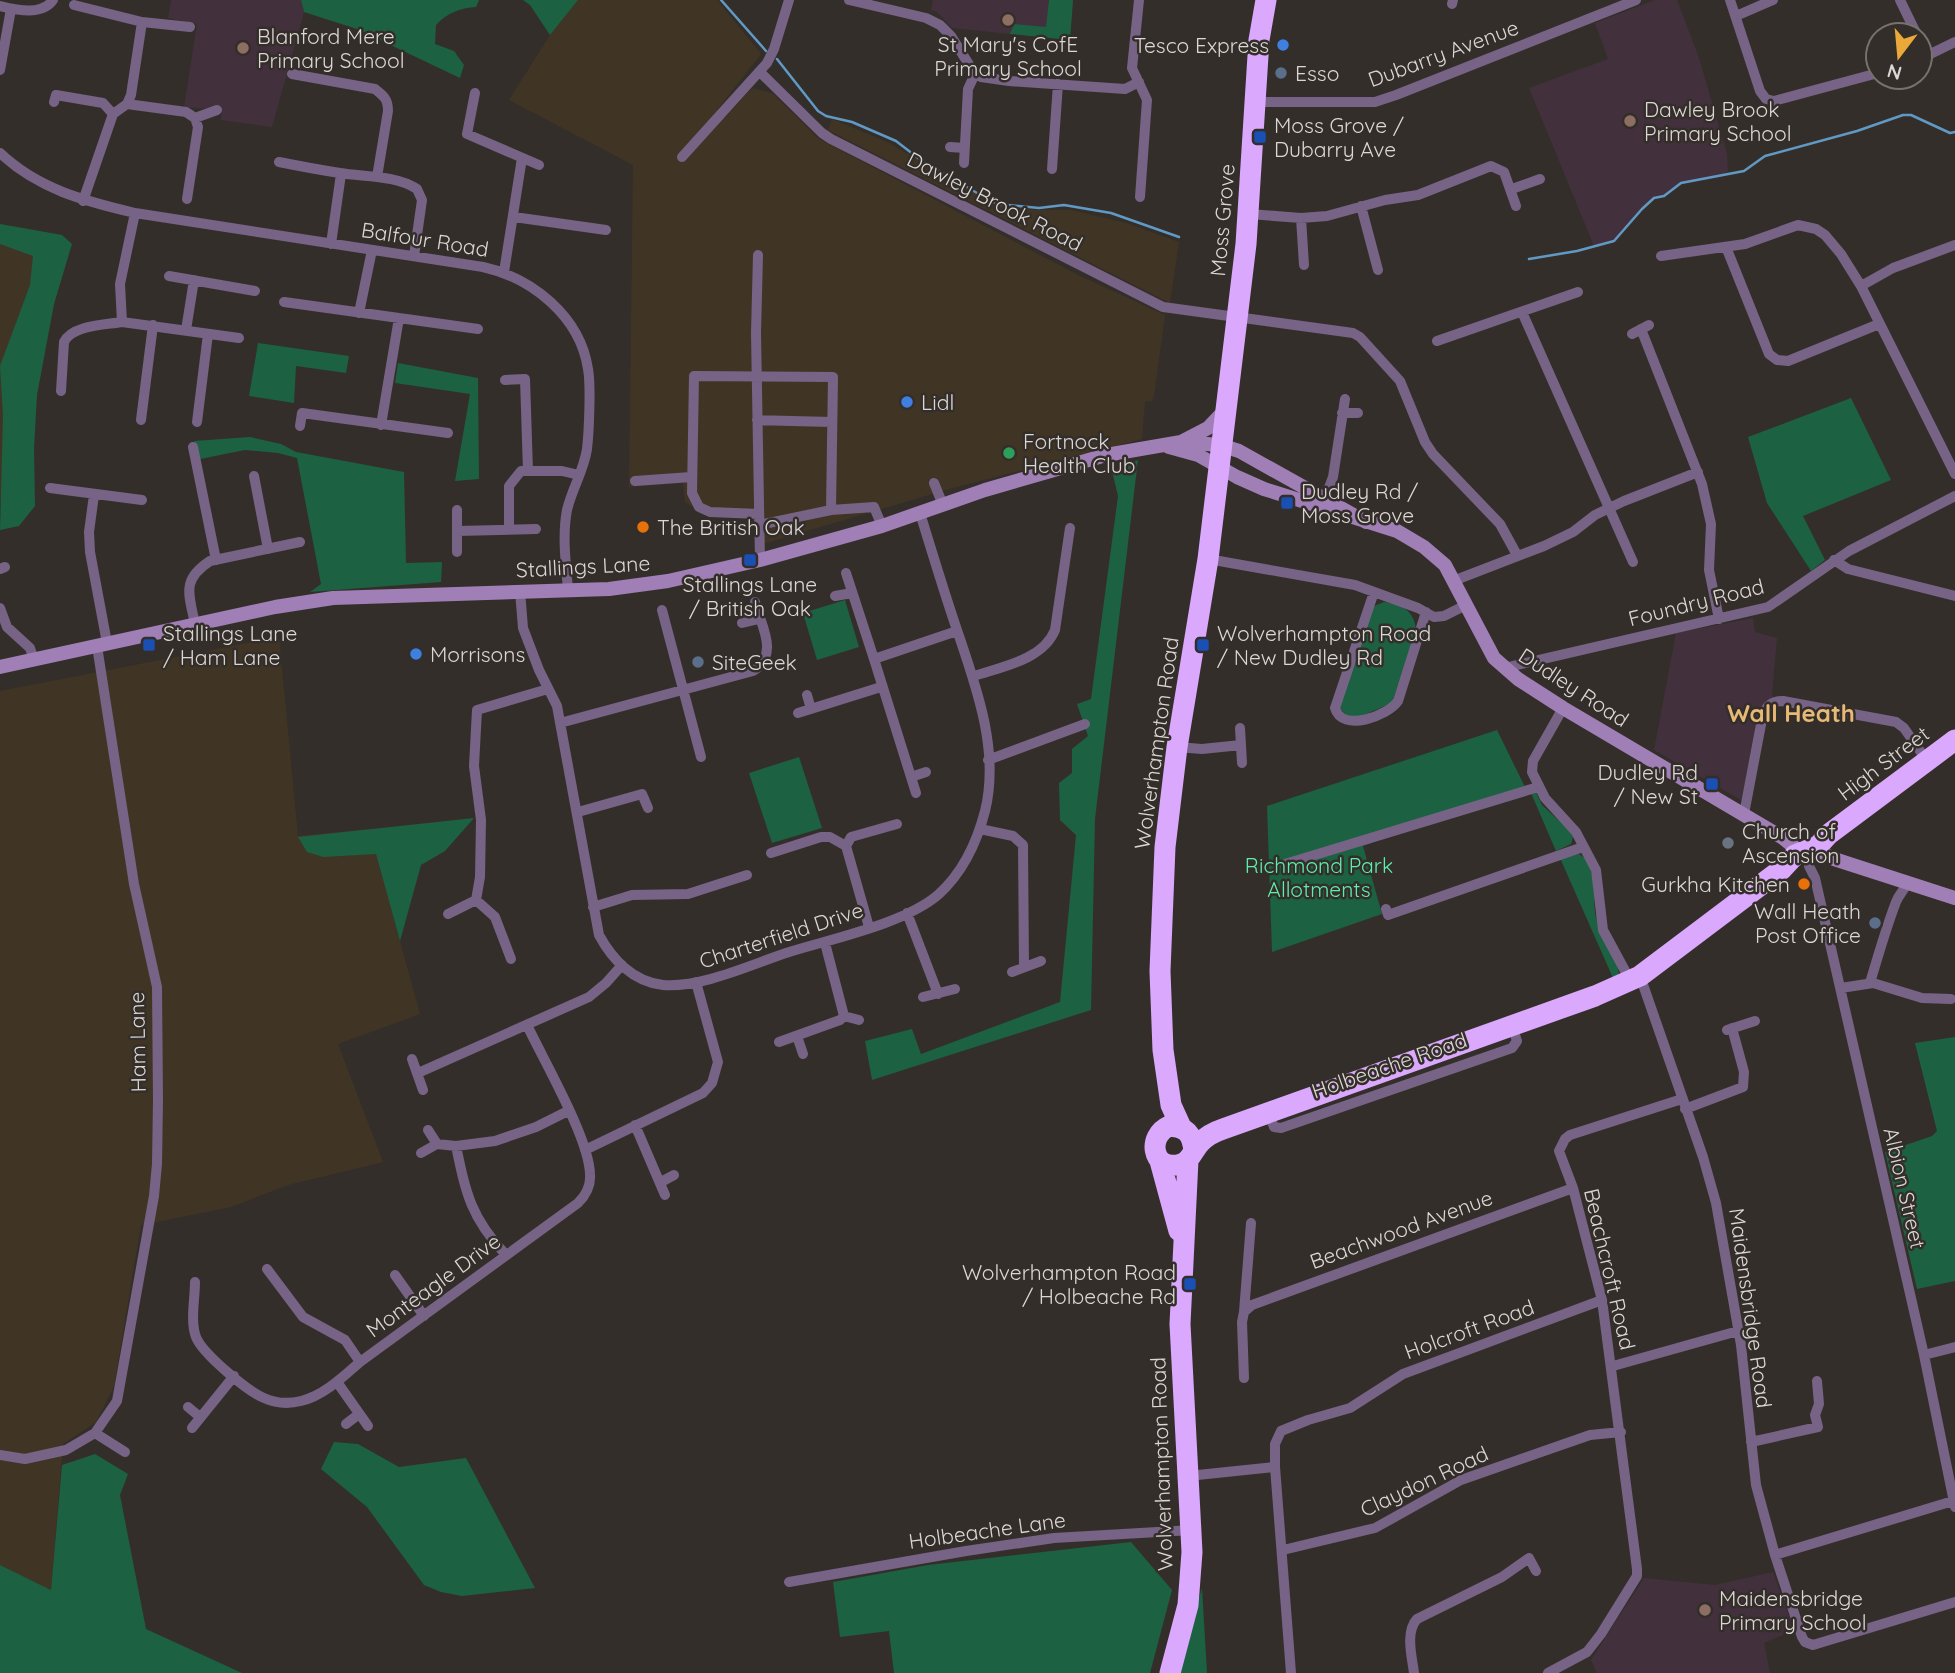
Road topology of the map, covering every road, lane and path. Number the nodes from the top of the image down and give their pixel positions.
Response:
1 (53, 0) edge
2 (789, 0) edge
3 (849, 0) edge
4 (1139, 0) edge
5 (1266, 0) edge
6 (1603, 0) edge
7 (1636, 0) edge
8 (1730, 0) edge
9 (1773, 0) edge
10 (1899, 0) edge
11 (74, 5) dead end
12 (5, 8) edge
13 (1608, 11) junction
14 (1735, 16) junction
15 (1910, 21) edge
16 (142, 22) junction
17 (190, 27) dead end
18 (1955, 42) edge
19 (1934, 52) edge
20 (0, 70) edge
21 (760, 72) junction
22 (292, 74) dead end
23 (975, 74) junction
24 (1864, 77) edge
25 (1139, 82) junction
26 (1058, 84) junction
27 (475, 93) dead end
28 (54, 102) dead end
29 (1256, 102) junction
30 (127, 104) junction
31 (217, 110) dead end
32 (113, 114) junction
33 (195, 117) junction
34 (950, 147) dead end
35 (965, 148) junction
36 (0, 153) edge
37 (682, 157) dead end
38 (522, 158) junction
39 (279, 162) dead end
40 (964, 163) dead end
41 (539, 165) dead end
42 (1052, 169) dead end
43 (341, 174) junction
44 (377, 177) junction
45 (1540, 179) dead end
46 (1512, 189) junction
47 (1140, 196) dead end
48 (187, 199) dead end
49 (83, 201) junction
50 (1361, 206) junction
51 (1516, 206) dead end
52 (135, 214) junction
53 (1249, 214) junction
54 (514, 217) junction
55 (1301, 218) junction
56 (606, 230) dead end
57 (331, 244) junction
58 (1955, 245) edge
59 (1726, 247) junction
60 (372, 250) junction
61 (758, 255) dead end
62 (414, 257) junction
63 (1660, 257) dead end
64 (1304, 265) dead end
65 (1378, 270) dead end
66 (504, 272) junction
67 (169, 276) dead end
68 (194, 280) junction
69 (1861, 286) junction
70 (255, 291) dead end
71 (1578, 292) dead end
72 (284, 302) dead end
73 (1522, 312) junction
74 (359, 313) junction
75 (399, 318) junction
76 (1236, 318) junction
77 (122, 322) junction
78 (1879, 324) junction
79 (153, 325) junction
80 (478, 329) dead end
81 (1641, 329) dead end
82 (186, 330) junction
83 (208, 334) junction
84 (239, 338) dead end
85 (1437, 341) dead end
86 (757, 377) junction
87 (505, 380) dead end
88 (61, 391) dead end
89 (1345, 398) dead end
90 (1226, 409) junction
91 (1342, 412) junction
92 (1358, 413) dead end
93 (757, 419) junction
94 (141, 420) dead end
95 (197, 422) dead end
96 (832, 422) junction
97 (381, 425) junction
98 (300, 426) dead end
99 (448, 433) dead end
100 (1181, 442) junction
101 (1157, 444) junction
102 (193, 447) dead end
103 (1219, 455) junction
104 (528, 471) junction
105 (1698, 472) junction
106 (1955, 474) edge
107 (579, 475) junction
108 (254, 476) dead end
109 (691, 477) junction
110 (635, 481) dead end
111 (934, 483) dead end
112 (1253, 485) junction
113 (51, 488) dead end
114 (94, 495) junction
115 (1955, 496) edge
116 (1325, 498) junction
117 (142, 500) dead end
118 (943, 505) junction
119 (1214, 505) junction
120 (1609, 509) junction
121 (457, 510) dead end
122 (831, 510) junction
123 (920, 513) junction
124 (759, 519) junction
125 (1366, 522) junction
126 (882, 526) junction
127 (1070, 528) dead end
128 (509, 529) junction
129 (537, 529) dead end
130 (457, 531) junction
131 (300, 542) dead end
132 (268, 549) junction
133 (457, 552) dead end
134 (1517, 555) junction
135 (1208, 559) junction
136 (216, 560) junction
137 (760, 560) junction
138 (1834, 560) junction
139 (1633, 562) dead end
140 (846, 573) dead end
141 (1453, 581) junction
142 (568, 590) junction
143 (520, 591) junction
144 (1374, 592) junction
145 (852, 593) junction
146 (835, 596) dead end
147 (1955, 596) edge
148 (755, 601) dead end
149 (1466, 605) junction
150 (0, 608) edge
151 (662, 610) dead end
152 (1426, 612) junction
153 (759, 619) junction
154 (1719, 619) junction
155 (742, 623) dead end
156 (195, 624) junction
157 (957, 631) junction
158 (102, 645) junction
159 (874, 659) junction
160 (34, 660) junction
161 (0, 667) edge
162 (1504, 668) junction
163 (974, 676) junction
164 (881, 687) junction
165 (548, 689) junction
166 (685, 691) junction
167 (807, 695) dead end
168 (1563, 708) junction
169 (811, 709) junction
170 (798, 713) dead end
171 (561, 723) junction
172 (1084, 724) dead end
173 (1240, 728) dead end
174 (1955, 740) edge
175 (1241, 745) junction
176 (1177, 747) junction
177 (701, 757) dead end
178 (989, 760) junction
179 (1927, 761) junction
180 (1242, 763) dead end
181 (926, 772) dead end
182 (911, 777) junction
183 (1538, 787) junction
184 (916, 793) dead end
185 (648, 808) dead end
186 (578, 812) junction
187 (1744, 814) junction
188 (897, 824) dead end
189 (980, 829) junction
190 (846, 846) junction
191 (1818, 846) junction
192 (1583, 847) junction
193 (771, 853) dead end
194 (1802, 860) junction
195 (1284, 864) dead end
196 (747, 875) dead end
197 (1907, 883) junction
198 (1955, 898) edge
199 (476, 900) junction
200 (593, 907) junction
201 (907, 913) junction
202 (448, 914) dead end
203 (1388, 915) dead end
204 (869, 927) junction
205 (825, 943) junction
206 (511, 959) dead end
207 (1041, 961) dead end
208 (622, 965) junction
209 (1024, 967) junction
210 (1012, 972) dead end
211 (1635, 978) junction
212 (696, 982) junction
213 (1870, 983) junction
214 (955, 989) dead end
215 (1841, 989) junction
216 (938, 993) junction
217 (923, 997) dead end
218 (1951, 999) dead end
219 (844, 1016) junction
220 (859, 1020) dead end
221 (1755, 1021) dead end
222 (527, 1025) junction
223 (797, 1037) junction
224 (779, 1042) dead end
225 (1163, 1050) junction
226 (803, 1054) dead end
227 (412, 1059) dead end
228 (418, 1073) junction
229 (423, 1090) dead end
230 (1684, 1104) junction
231 (568, 1111) junction
232 (1263, 1113) junction
233 (635, 1125) junction
234 (1181, 1127) junction
235 (428, 1130) dead end
236 (1156, 1138) junction
237 (437, 1144) junction
238 (456, 1146) junction
239 (585, 1150) junction
240 (421, 1153) dead end
241 (1191, 1155) junction
242 (1160, 1161) junction
243 (674, 1175) dead end
244 (661, 1182) junction
245 (1573, 1188) junction
246 (665, 1195) dead end
247 (1251, 1223) dead end
248 (1183, 1250) junction
249 (506, 1255) junction
250 (267, 1269) dead end
251 (396, 1275) dead end
252 (195, 1282) dead end
253 (1602, 1300) junction
254 (1244, 1312) junction
255 (424, 1316) junction
256 (1738, 1331) junction
257 (1955, 1348) edge
258 (1924, 1355) junction
259 (360, 1362) junction
260 (1613, 1366) junction
261 (234, 1376) junction
262 (1244, 1378) dead end
263 (1817, 1381) dead end
264 (337, 1382) junction
265 (188, 1407) dead end
266 (359, 1414) junction
267 (200, 1418) junction
268 (346, 1424) dead end
269 (368, 1426) dead end
270 (192, 1428) dead end
271 (1621, 1432) junction
272 (95, 1433) junction
273 (1751, 1442) junction
274 (125, 1452) dead end
275 (0, 1455) edge
276 (1275, 1466) junction
277 (1952, 1470) edge
278 (1188, 1476) junction
279 (1954, 1504) edge
280 (1192, 1530) junction
281 (1283, 1550) junction
282 (1775, 1555) junction
283 (1536, 1571) dead end
284 (789, 1582) dead end
285 (1955, 1602) edge
286 (1170, 1673) edge
287 (1292, 1673) edge
288 (1414, 1673) edge
289 (1548, 1673) edge

1 - 12 street
2 - 21 street
3 - 23 street
4 - 25 street
5 - 29 highway, Moss Grove
6 - 13 street
7 - 13 street, Dubarry Avenue
8 - 14 street
9 - 14 street
10 - 15 street
11 - 16 street
12 - 20 street
13 - 29 street, Dubarry Avenue
14 - 24 street
16 - 17 street
16 - 30 street
18 - 19 street
21 - 37 street
21 - 76 street, Dawley Brook Road
22 - 44 street
23 - 26 street
23 - 35 street
25 - 26 street
25 - 47 street
26 - 42 street
27 - 38 street
28 - 32 street
29 - 53 highway, Moss Grove
30 - 32 street
30 - 33 street
31 - 33 street
32 - 49 street
33 - 48 street
34 - 35 street
35 - 40 street
36 - 49 street, Balfour Road
38 - 41 street
38 - 54 street
39 - 43 street
43 - 44 street
43 - 57 street
44 - 62 street
45 - 46 street
46 - 50 street
46 - 51 street
49 - 52 street, Balfour Road
50 - 55 street
50 - 65 street
52 - 57 street, Balfour Road
52 - 77 street
53 - 55 street
53 - 76 highway, Moss Grove
54 - 56 street
54 - 66 street
55 - 64 street
57 - 60 street, Balfour Road
58 - 69 street
59 - 63 street
59 - 69 street
59 - 78 street
60 - 62 street, Balfour Road
60 - 74 street
61 - 86 street
62 - 66 street, Balfour Road
66 - 107 street, Balfour Road
67 - 68 street
68 - 70 street
68 - 82 street
69 - 78 street
71 - 73 street
72 - 74 street
73 - 85 street
73 - 120 street
74 - 75 street
75 - 80 street
75 - 97 street
76 - 90 highway, Moss Grove
76 - 134 street, Dawley Brook Road
77 - 79 street
77 - 88 street
78 - 106 street
79 - 82 street
79 - 94 street
81 - 105 street
82 - 83 street
83 - 84 street
83 - 95 street
86 - 93 street
86 - 96 street
86 - 109 street
87 - 104 street
89 - 91 street
90 - 100 main road
90 - 103 highway, Moss Grove
91 - 92 street
91 - 116 street
93 - 96 street
93 - 124 street
96 - 122 street
97 - 98 street
97 - 99 street
100 - 101 main road, Stallings Lane
100 - 103 main road, Stallings Lane
101 - 103 main road, Stallings Lane
101 - 118 main road, Stallings Lane
102 - 136 street
103 - 112 main road, Dudley Road
103 - 116 main road, Dudley Road
103 - 119 highway, Wolverhampton Road
104 - 107 street
104 - 128 street
105 - 120 street
105 - 154 street
107 - 142 street, Balfour Road
108 - 132 street
109 - 110 street
109 - 124 street
111 - 118 street
112 - 119 main road
112 - 125 main road, Dudley Road
113 - 114 street
114 - 117 street
114 - 158 street, Ham Lane
115 - 138 street, Foundry Road
116 - 125 main road, Dudley Road
118 - 123 main road, Stallings Lane
119 - 135 highway, Wolverhampton Road
120 - 134 street
120 - 139 street
121 - 130 street
122 - 124 street
122 - 126 street
123 - 126 main road, Stallings Lane
123 - 157 street, Charterfield Drive
124 - 137 street
125 - 141 main road, Dudley Road
126 - 137 main road, Stallings Lane
127 - 163 street
128 - 129 street
128 - 130 street
130 - 133 street
131 - 132 street
132 - 136 street
134 - 141 street
135 - 144 street
135 - 176 highway, Wolverhampton Road
136 - 156 street
137 - 142 main road, Stallings Lane
138 - 147 street
138 - 154 street, Foundry Road
140 - 145 street
141 - 149 main road, Dudley Road
142 - 143 main road, Stallings Lane
143 - 156 main road, Stallings Lane
143 - 165 street, Charterfield Drive
144 - 152 street
144 - 152 street
145 - 146 street
145 - 159 street
148 - 153 street
149 - 152 street
149 - 162 main road, Dudley Road
150 - 160 street
151 - 166 street
153 - 155 street
153 - 166 street
154 - 162 street, Foundry Road
156 - 158 main road, Stallings Lane
157 - 159 street
157 - 163 street, Charterfield Drive
158 - 160 main road, Stallings Lane
158 - 272 street, Ham Lane
159 - 164 street
160 - 161 main road, Stallings Lane
162 - 168 main road, Dudley Road
163 - 178 street, Charterfield Drive
164 - 169 street
164 - 182 street
165 - 171 street, Charterfield Drive
165 - 199 street
166 - 171 street
166 - 177 street
167 - 169 street
168 - 183 street
168 - 187 main road, Dudley Road
169 - 170 street
171 - 186 street, Charterfield Drive
172 - 178 street
173 - 175 street
174 - 179 highway, High Street
175 - 176 street
175 - 180 street
176 - 225 highway, Wolverhampton Road
178 - 189 street, Charterfield Drive
179 - 187 street
179 - 191 highway, High Street
181 - 182 street
182 - 184 street
183 - 192 street, Maidensbridge Road
183 - 195 street
185 - 186 street
186 - 200 street, Charterfield Drive
187 - 194 main road, Dudley Road
188 - 190 street
189 - 201 street, Charterfield Drive
189 - 209 street
190 - 193 street
190 - 204 street
191 - 194 highway, High Street
191 - 197 main road
192 - 203 street
192 - 211 street, Maidensbridge Road
194 - 211 highway, High Street
194 - 215 street, Albion Street
196 - 200 street
197 - 198 main road
197 - 213 street
199 - 202 street
199 - 206 street
200 - 208 street, Charterfield Drive
201 - 204 street, Charterfield Drive
201 - 216 street
204 - 205 street, Charterfield Drive
205 - 212 street, Charterfield Drive
205 - 219 street
207 - 209 street
208 - 212 street, Charterfield Drive
208 - 222 street
209 - 210 street
211 - 230 street, Maidensbridge Road
211 - 232 highway, Holbeache Road
212 - 233 street
213 - 215 street
213 - 218 street
214 - 216 street
215 - 258 street, Albion Street
216 - 217 street
219 - 220 street
219 - 223 street
221 - 230 street, Beachcroft Road
222 - 228 street
222 - 231 street, Monteagle Drive
223 - 224 street
223 - 226 street
225 - 234 highway, Wolverhampton Road
225 - 236 highway, Wolverhampton Road
227 - 228 street
228 - 229 street
230 - 245 street, Beachcroft Road
230 - 256 street, Maidensbridge Road
231 - 238 street
231 - 239 street, Monteagle Drive
232 - 234 highway, Holbeache Road
232 - 241 highway, Holbeache Road
233 - 239 street
233 - 244 street
234 - 236 highway
234 - 241 highway
235 - 237 street
236 - 242 highway
237 - 238 street
237 - 240 street
238 - 249 street
239 - 249 street, Monteagle Drive
241 - 242 highway
241 - 248 highway, Wolverhampton Road
242 - 248 highway, Wolverhampton Road
243 - 244 street
244 - 246 street
245 - 253 street, Beachcroft Road
245 - 254 street, Beachwood Avenue
247 - 254 street
248 - 278 highway, Wolverhampton Road
249 - 255 street, Monteagle Drive
250 - 259 street
251 - 255 street
252 - 261 street, Monteagle Drive
253 - 260 street, Beachcroft Road
253 - 276 street, Holcroft Road
254 - 262 street
255 - 259 street, Monteagle Drive
256 - 260 street, Beachcroft Road
256 - 273 street, Maidensbridge Road
257 - 258 street
258 - 277 street, Albion Street
259 - 264 street, Monteagle Drive
260 - 271 street, Beachcroft Road
261 - 264 street, Monteagle Drive
261 - 267 street
263 - 273 street
264 - 266 street
265 - 267 street
266 - 268 street
266 - 269 street
267 - 270 street
271 - 281 street, Claydon Road
271 - 289 street, Beachcroft Road
272 - 274 street
272 - 275 street
273 - 282 street, Maidensbridge Road
276 - 278 street
276 - 281 street
277 - 279 street, Albion Street
278 - 280 highway, Wolverhampton Road
279 - 282 street
280 - 284 street, Holbeache Lane
280 - 286 highway, Wolverhampton Road
281 - 287 street
282 - 285 street, Maidensbridge Road
283 - 288 street

